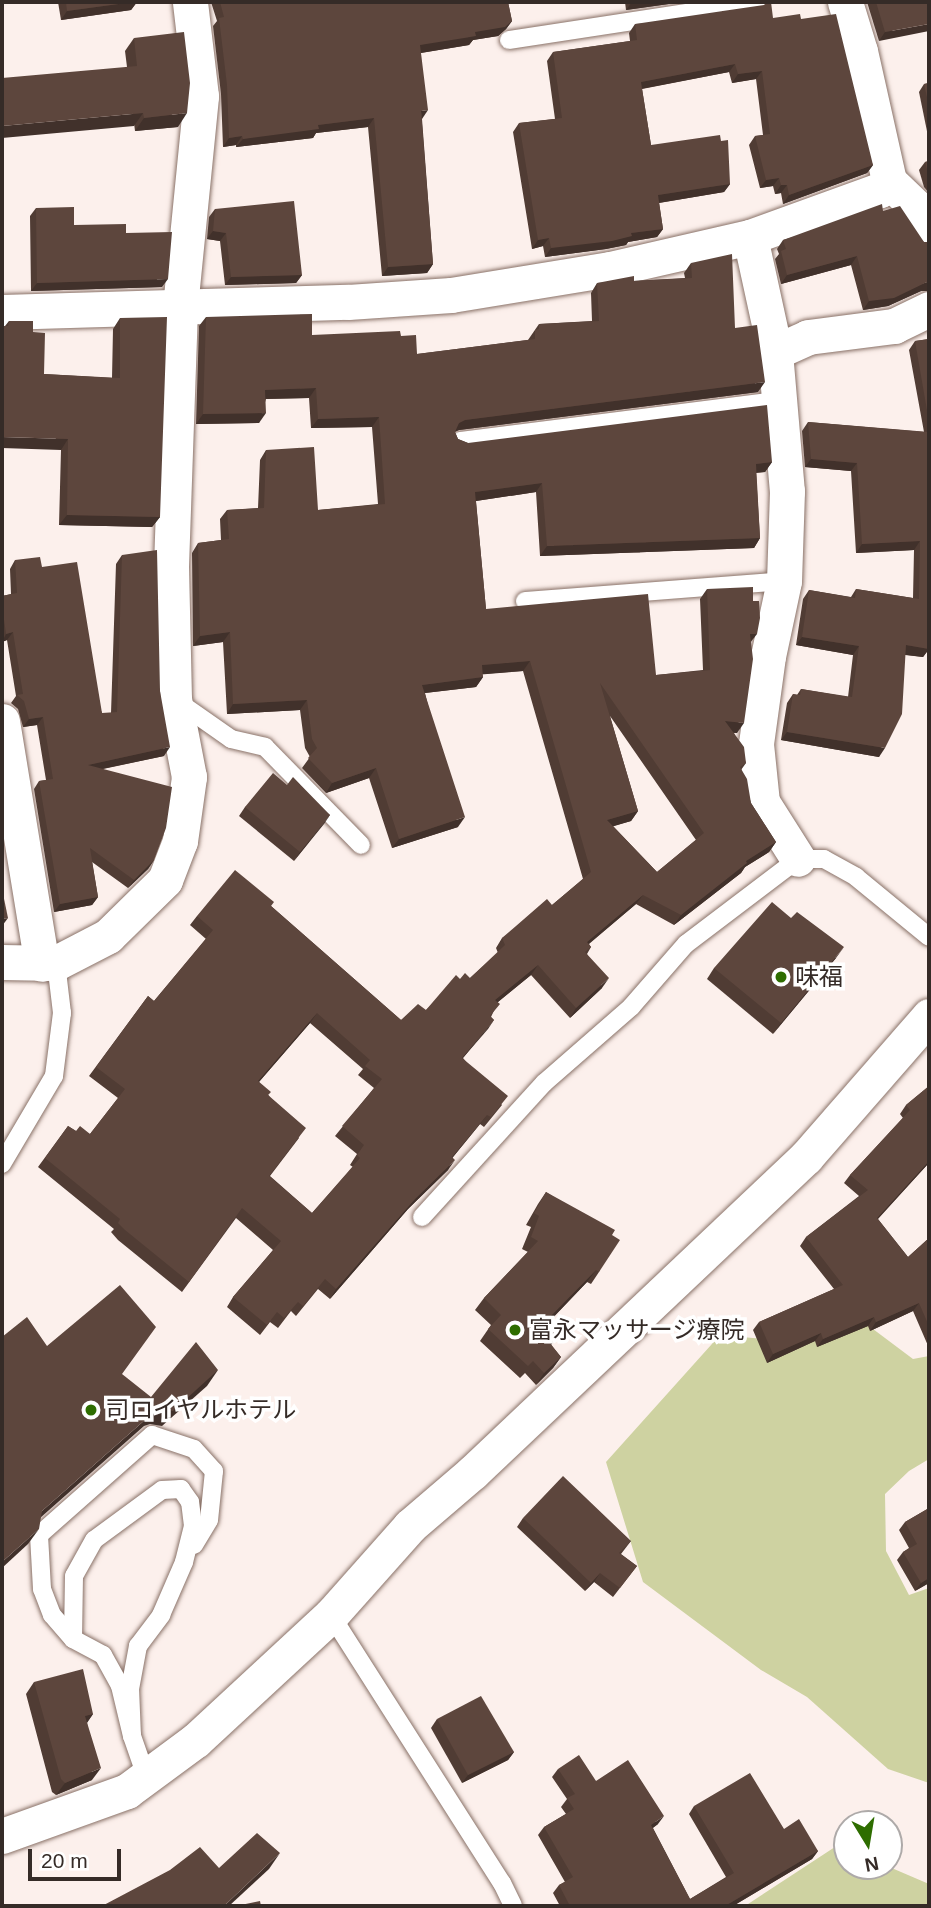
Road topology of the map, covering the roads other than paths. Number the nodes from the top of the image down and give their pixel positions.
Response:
1 (190, 2) edge
2 (756, 2) edge
3 (845, 2) edge
4 (509, 40) edge
5 (889, 181) junction
6 (929, 233) edge
7 (750, 237) junction
8 (180, 307) junction
9 (929, 309) edge
10 (2, 312) edge
11 (775, 352) junction
12 (777, 401) junction
13 (460, 441) edge
14 (784, 581) junction
15 (524, 601) dead end
16 (174, 699) junction
17 (2, 721) edge
18 (361, 845) dead end
19 (798, 859) junction
20 (929, 937) edge
21 (2, 962) edge
22 (49, 964) junction
23 (929, 1016) edge
24 (2, 1164) edge
25 (422, 1217) dead end
26 (184, 1562) junction
27 (331, 1615) junction
28 (73, 1639) junction
29 (132, 1736) junction
30 (148, 1779) junction
31 (2, 1836) edge
32 (513, 1906) edge

1 - 8 street
2 - 4 lane
3 - 5 street
5 - 6 street
5 - 7 street
7 - 8 street
7 - 11 street
8 - 10 street
8 - 16 street
9 - 11 street
11 - 12 street
12 - 13 lane
12 - 14 street
14 - 15 lane
14 - 19 street
16 - 18 lane
16 - 22 street
17 - 22 street
19 - 20 lane
19 - 25 lane
21 - 22 street
22 - 24 lane
23 - 27 street
26 - 28 lane
26 - 28 lane
26 - 29 lane
27 - 30 street
27 - 32 lane
28 - 29 lane
29 - 30 lane
30 - 31 street

